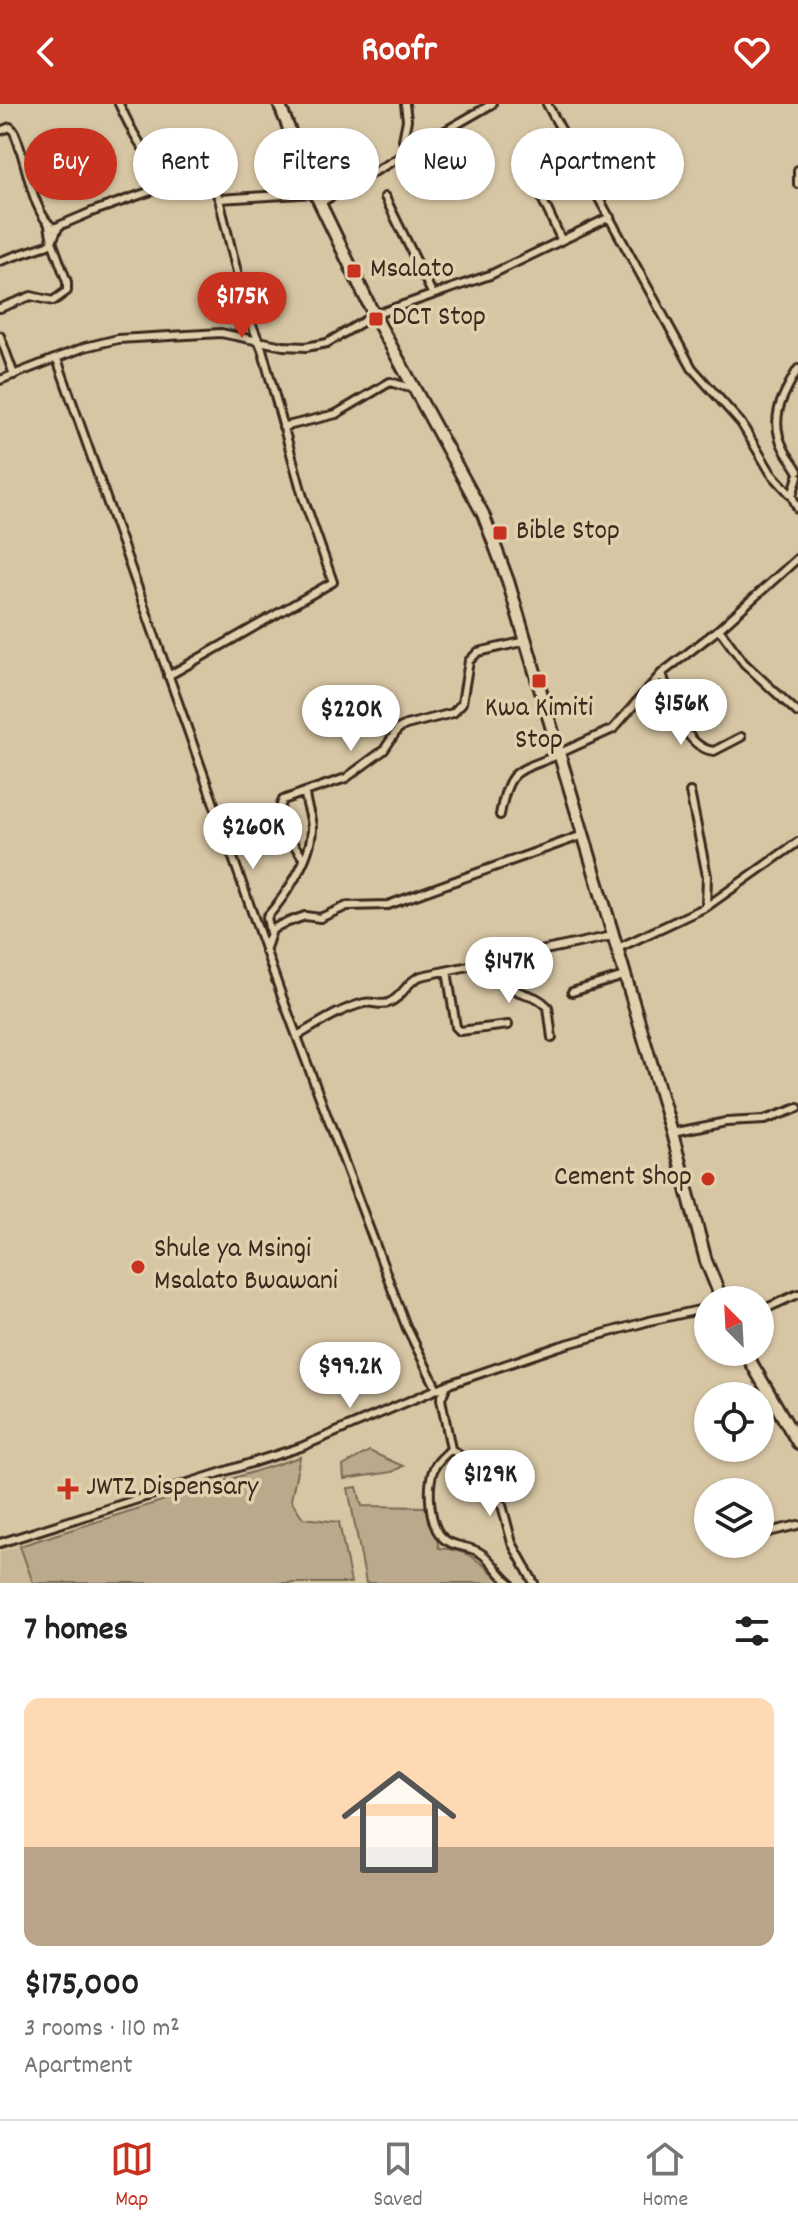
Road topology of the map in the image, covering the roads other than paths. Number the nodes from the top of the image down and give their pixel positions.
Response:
1 (119, 104) edge
2 (279, 104) edge
3 (405, 104) edge
4 (492, 104) edge
5 (547, 104) edge
6 (289, 128) edge
7 (405, 128) edge
8 (448, 128) edge
9 (0, 131) edge
10 (133, 133) edge
11 (798, 170) edge
12 (798, 184) edge
13 (133, 197) edge
14 (385, 197) dead end
15 (219, 200) edge
16 (318, 200) edge
17 (543, 200) edge
18 (610, 217) junction
19 (49, 226) junction
20 (58, 228) junction
21 (561, 239) junction
22 (52, 241) junction
23 (0, 261) edge
24 (432, 293) junction
25 (0, 308) edge
26 (374, 315) junction
27 (0, 336) edge
28 (259, 339) junction
29 (57, 359) junction
30 (798, 369) edge
31 (14, 375) junction
32 (0, 380) edge
33 (418, 391) junction
34 (283, 427) junction
35 (798, 473) edge
36 (792, 496) junction
37 (798, 509) edge
38 (798, 558) edge
39 (719, 629) junction
40 (526, 641) junction
41 (662, 673) junction
42 (168, 676) junction
43 (798, 713) edge
44 (741, 737) dead end
45 (560, 754) junction
46 (305, 792) junction
47 (690, 792) dead end
48 (500, 815) dead end
49 (583, 835) junction
50 (798, 842) edge
51 (304, 859) junction
52 (706, 907) junction
53 (270, 933) junction
54 (612, 936) junction
55 (616, 949) junction
56 (265, 951) junction
57 (503, 959) junction
58 (447, 971) junction
59 (624, 976) junction
60 (572, 992) dead end
61 (508, 1025) dead end
62 (297, 1036) junction
63 (552, 1038) dead end
64 (798, 1108) edge
65 (672, 1133) junction
66 (716, 1286) edge
67 (798, 1294) edge
68 (774, 1305) edge
69 (694, 1311) edge
70 (753, 1366) edge
71 (449, 1384) junction
72 (437, 1389) junction
73 (798, 1443) edge
74 (451, 1449) junction
75 (798, 1525) edge
76 (774, 1531) edge
77 (0, 1543) edge
78 (510, 1583) edge
79 (534, 1583) edge

1 - 10 street
2 - 6 highway
3 - 7 street
4 - 8 street
5 - 18 street
9 - 19 street
11 - 12 street
13 - 20 street
14 - 24 street
15 - 28 street
16 - 26 highway
17 - 21 street
18 - 21 street
18 - 36 street
19 - 20 street
19 - 22 street
20 - 22 street
21 - 24 street
22 - 23 street
22 - 25 street
24 - 26 street
26 - 28 street
26 - 33 highway
27 - 31 street
28 - 29 street
28 - 34 street
29 - 31 street
29 - 42 street
30 - 35 street
31 - 32 street
33 - 34 street
33 - 40 highway
34 - 42 street
35 - 36 street
36 - 37 street
38 - 39 street
39 - 41 street
39 - 43 street
40 - 45 highway
40 - 46 street
41 - 44 street
41 - 45 street
42 - 56 street
45 - 48 street
45 - 49 highway
46 - 51 street
46 - 51 street
47 - 52 street
49 - 53 street
49 - 54 highway
50 - 52 street
51 - 53 street
52 - 55 street
53 - 56 street
54 - 55 highway
54 - 57 street
55 - 59 highway
56 - 62 street
57 - 58 street
57 - 63 street
58 - 61 street
58 - 62 street
59 - 60 street
59 - 65 highway
62 - 72 street
64 - 65 street
65 - 66 highway
67 - 68 street
69 - 71 street
70 - 73 highway
71 - 72 street
71 - 74 street
72 - 77 street
74 - 78 street
74 - 79 street
75 - 76 street

